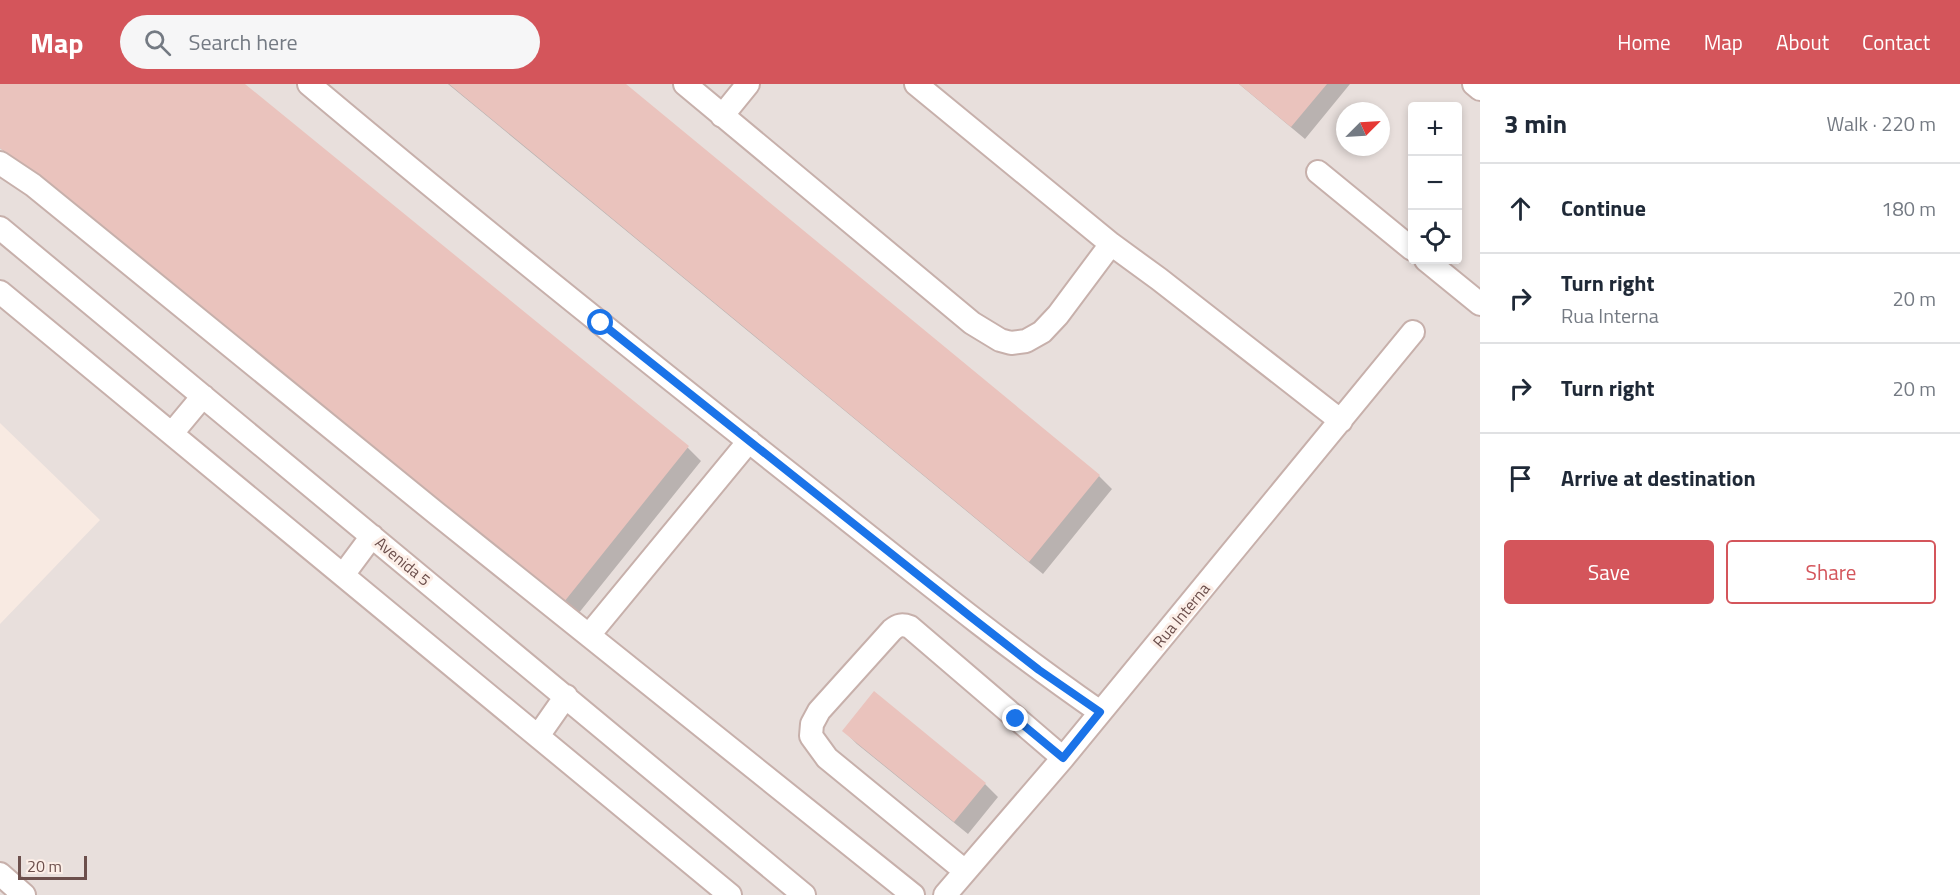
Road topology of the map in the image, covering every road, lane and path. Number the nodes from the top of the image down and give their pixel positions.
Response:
1 (309, 84) edge
2 (685, 84) edge
3 (748, 84) edge
4 (916, 84) edge
5 (1474, 84) edge
6 (1480, 89) edge
7 (722, 116) junction
8 (0, 163) edge
9 (1318, 172) dead end
10 (0, 228) edge
11 (1111, 244) junction
12 (1408, 245) edge
13 (1430, 264) edge
14 (0, 292) edge
15 (1480, 304) edge
16 (1413, 332) dead end
17 (202, 396) junction
18 (1341, 421) junction
19 (173, 432) junction
20 (749, 441) junction
21 (372, 536) junction
22 (344, 575) junction
23 (589, 635) junction
24 (566, 696) junction
25 (1100, 712) junction
26 (538, 736) junction
27 (1063, 758) junction
28 (965, 872) junction
29 (0, 874) edge
30 (24, 895) edge
31 (730, 895) edge
32 (804, 895) edge
33 (913, 895) edge
34 (945, 895) edge

1 - 20 lane
2 - 7 lane
3 - 7 lane
4 - 11 lane
5 - 6 lane
7 - 11 lane
8 - 23 lane
9 - 12 lane
10 - 17 lane, Avenida 5
11 - 18 lane
13 - 15 lane
14 - 19 lane
16 - 18 lane, Rua Interna
17 - 19 lane
17 - 21 lane, Avenida 5
18 - 25 lane, Rua Interna
19 - 22 lane
20 - 23 lane
20 - 25 lane
21 - 22 lane
21 - 24 lane, Avenida 5
22 - 26 lane
23 - 33 lane
24 - 26 lane
24 - 32 lane, Avenida 5
25 - 27 lane, Rua Interna
26 - 31 lane
27 - 28 lane, Rua Interna
27 - 28 lane
28 - 34 lane, Rua Interna
29 - 30 lane

